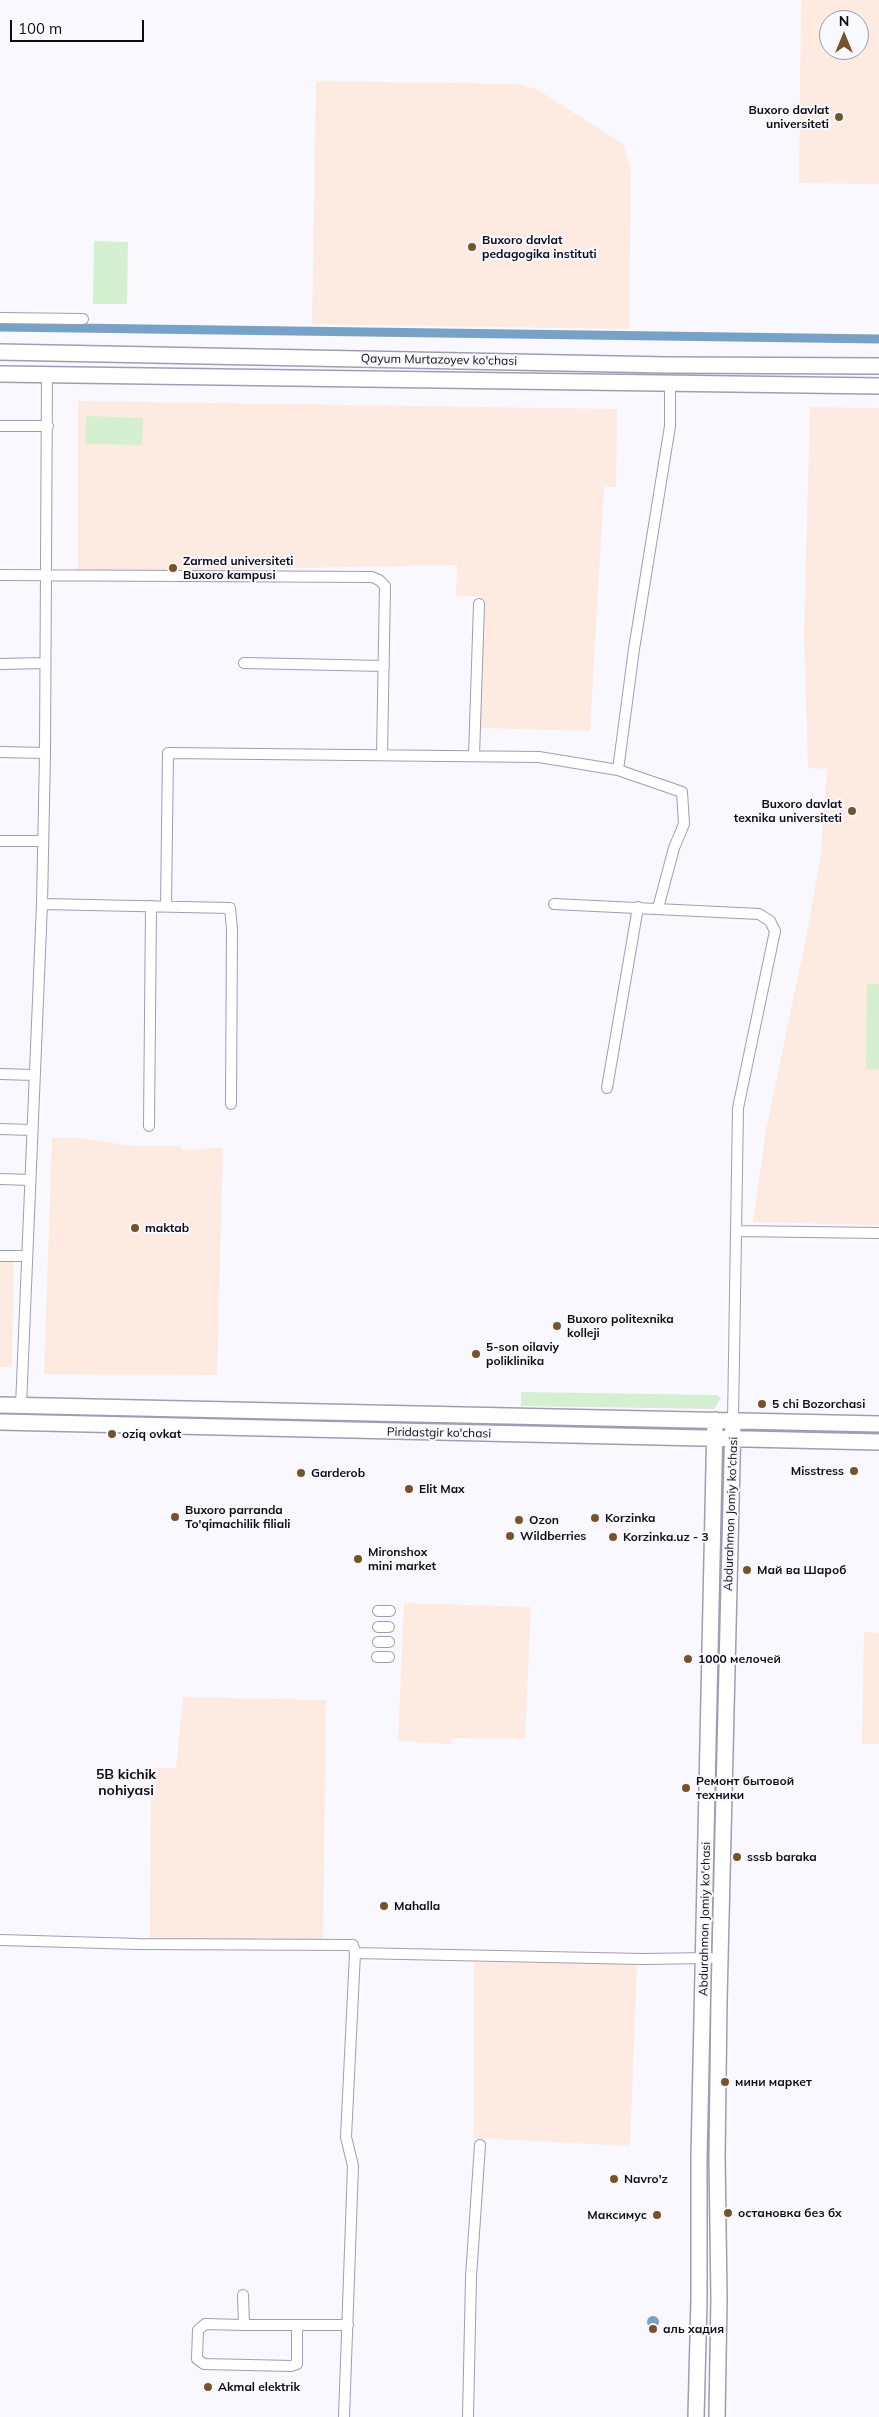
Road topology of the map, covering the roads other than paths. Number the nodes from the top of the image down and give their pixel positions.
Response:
1 (0, 318) edge
2 (82, 319) dead end
3 (0, 352) edge
4 (63, 354) junction
5 (725, 364) junction
6 (757, 365) junction
7 (879, 366) edge
8 (0, 374) edge
9 (47, 374) junction
10 (63, 374) junction
11 (670, 383) junction
12 (725, 384) junction
13 (757, 384) junction
14 (879, 386) edge
15 (0, 426) edge
16 (48, 426) junction
17 (0, 575) edge
18 (46, 576) junction
19 (479, 604) dead end
20 (244, 663) dead end
21 (0, 664) edge
22 (45, 664) junction
23 (384, 666) junction
24 (0, 752) edge
25 (45, 753) junction
26 (382, 755) junction
27 (474, 756) junction
28 (618, 770) junction
29 (0, 841) edge
30 (43, 841) junction
31 (42, 904) junction
32 (554, 904) dead end
33 (152, 906) junction
34 (166, 906) junction
35 (638, 907) junction
36 (658, 908) junction
37 (0, 1074) edge
38 (34, 1074) junction
39 (607, 1088) dead end
40 (231, 1104) dead end
41 (149, 1126) dead end
42 (0, 1129) edge
43 (32, 1130) junction
44 (0, 1179) edge
45 (30, 1180) junction
46 (736, 1232) junction
47 (879, 1233) edge
48 (0, 1256) edge
49 (27, 1256) junction
50 (0, 1405) edge
51 (21, 1406) junction
52 (715, 1420) junction
53 (733, 1420) junction
54 (0, 1422) edge
55 (879, 1424) edge
56 (715, 1438) junction
57 (734, 1439) junction
58 (879, 1442) edge
59 (378, 1611) dead end
60 (390, 1611) dead end
61 (378, 1627) dead end
62 (390, 1627) dead end
63 (378, 1642) dead end
64 (389, 1642) dead end
65 (377, 1657) dead end
66 (389, 1657) dead end
67 (0, 1940) edge
68 (355, 1952) junction
69 (704, 1958) junction
70 (721, 1958) junction
71 (480, 2145) dead end
72 (243, 2295) dead end
73 (244, 2325) junction
74 (348, 2325) junction
75 (297, 2326) junction
76 (344, 2417) edge
77 (468, 2417) edge
78 (696, 2417) edge
79 (717, 2417) edge

1 - 2 street
3 - 4 street, Qayum Murtazoyev ko'chasi
4 - 5 street, Qayum Murtazoyev ko'chasi
4 - 10 street
5 - 6 street, Qayum Murtazoyev ko'chasi
5 - 12 street
6 - 7 street, Qayum Murtazoyev ko'chasi
6 - 13 street
8 - 9 street, Qayum Murtazoyev ko'chasi
9 - 10 street, Qayum Murtazoyev ko'chasi
9 - 16 street
10 - 11 street, Qayum Murtazoyev ko'chasi
11 - 12 street, Qayum Murtazoyev ko'chasi
11 - 28 street
12 - 13 street, Qayum Murtazoyev ko'chasi
13 - 14 street, Qayum Murtazoyev ko'chasi
15 - 16 street
16 - 18 street
17 - 18 street
18 - 22 street
18 - 23 street
19 - 27 street
20 - 23 street
21 - 22 street
22 - 25 street
23 - 26 street
24 - 25 street
25 - 30 street
26 - 27 street
26 - 34 street
27 - 28 street
28 - 36 street
29 - 30 street
30 - 31 street
31 - 33 street
31 - 38 street
32 - 35 street
33 - 34 street
33 - 41 street
34 - 40 street
35 - 36 street
35 - 39 street
36 - 46 street
37 - 38 street
38 - 43 street
42 - 43 street
43 - 45 street
44 - 45 street
45 - 49 street
46 - 47 street
46 - 53 street
48 - 49 street
49 - 51 street
50 - 51 street, Piridastgir ko'chasi
51 - 52 street, Piridastgir ko'chasi
52 - 53 street, Piridastgir ko'chasi
52 - 56 street, Abdurahmon Jomiy ko'chasi
53 - 55 street, Piridastgir ko'chasi
53 - 57 street, Abdurahmon Jomiy ko'chasi
54 - 56 street, Piridastgir ko'chasi
56 - 57 street, Piridastgir ko'chasi
56 - 69 street, Abdurahmon Jomiy ko'chasi
57 - 58 street, Piridastgir ko'chasi
57 - 70 street, Abdurahmon Jomiy ko'chasi
59 - 60 street
61 - 62 street
63 - 64 street
65 - 66 street
67 - 68 street
68 - 69 street
68 - 74 street
69 - 70 street
69 - 78 street, Abdurahmon Jomiy ko'chasi
70 - 79 street, Abdurahmon Jomiy ko'chasi
71 - 77 street
72 - 73 street
73 - 75 street
73 - 75 street
74 - 75 street
74 - 76 street

